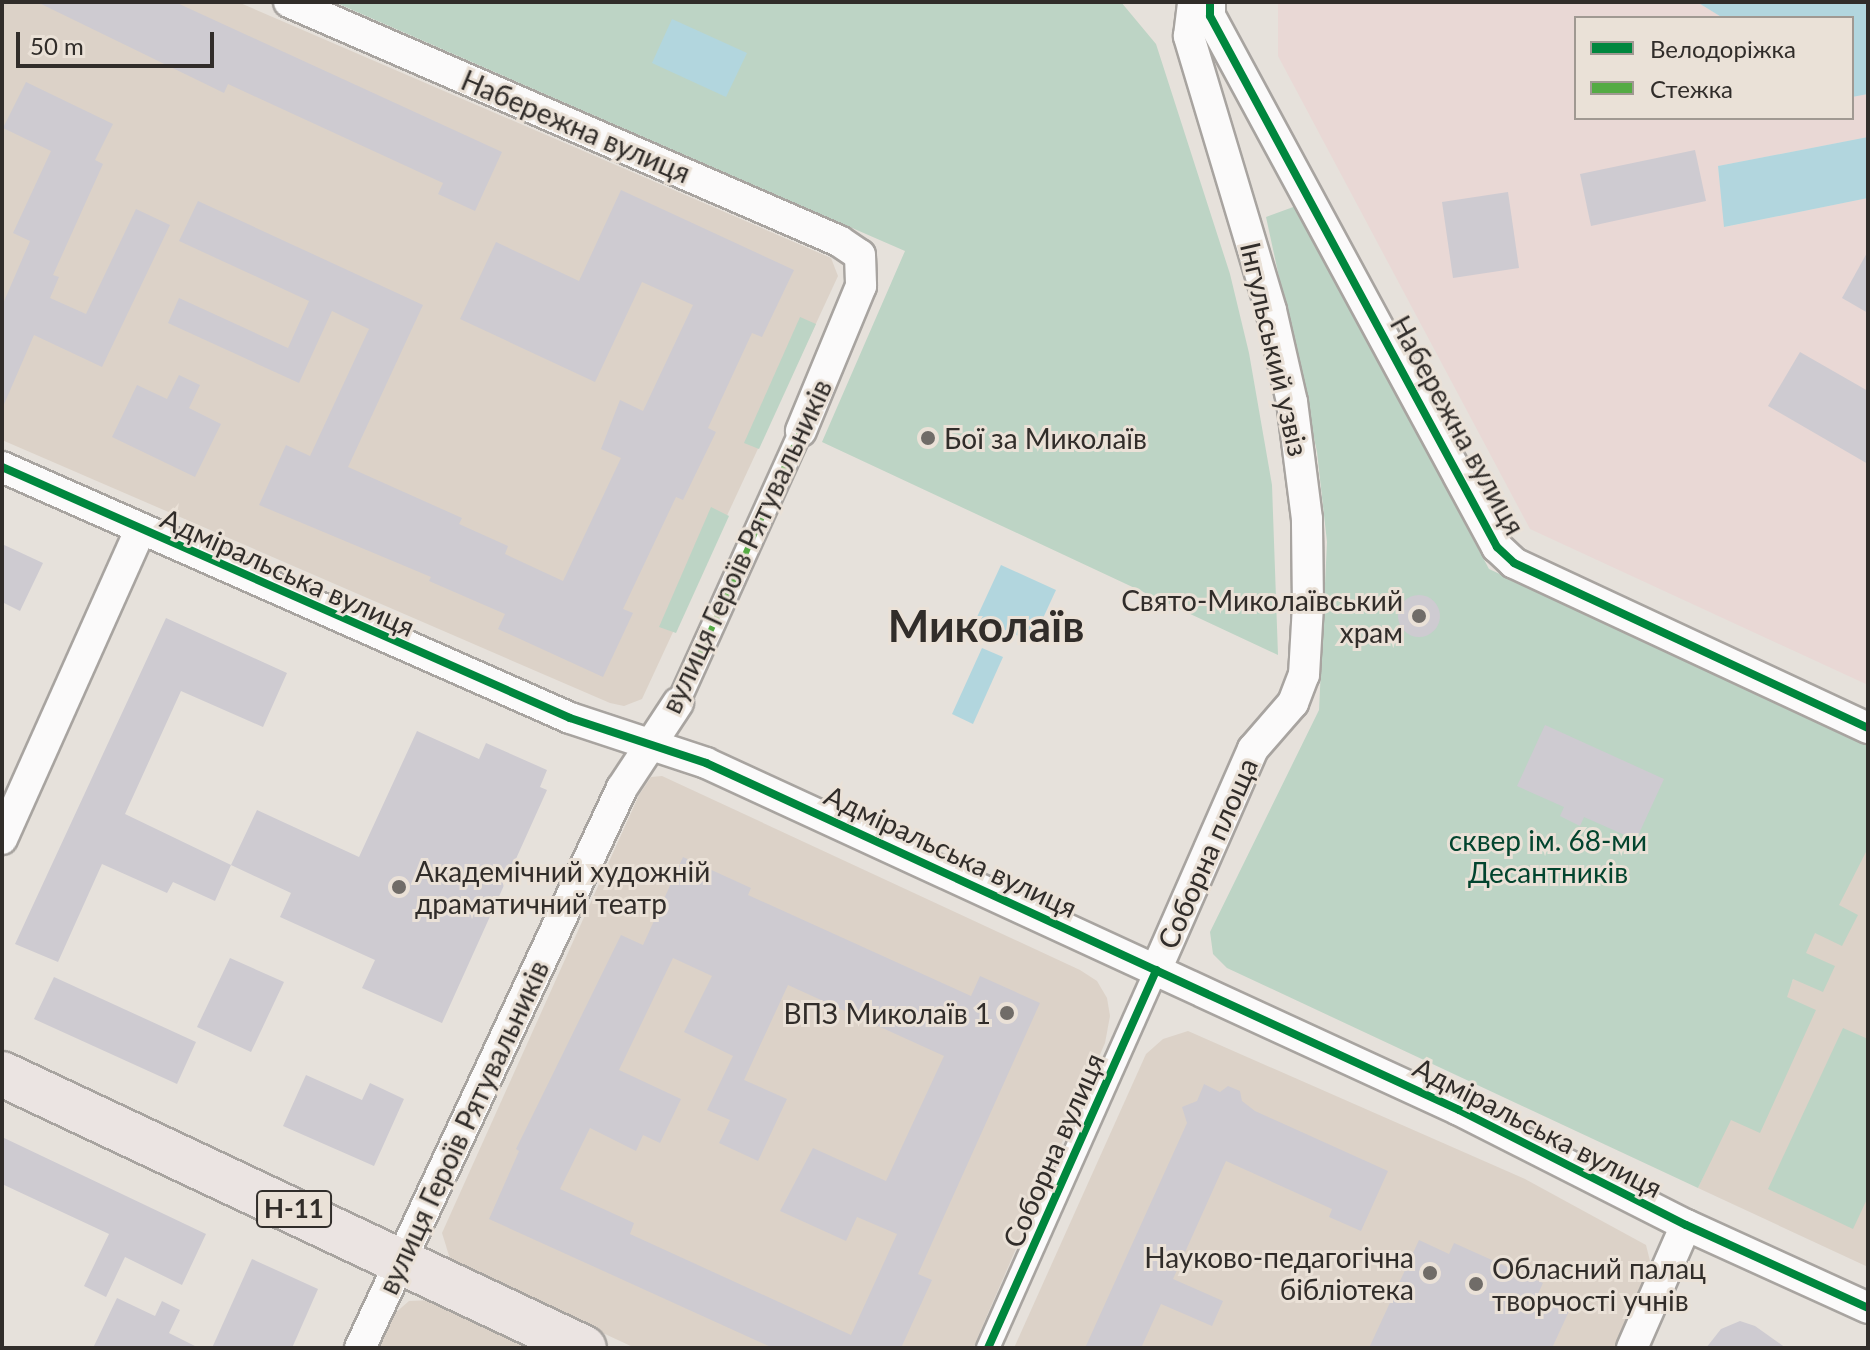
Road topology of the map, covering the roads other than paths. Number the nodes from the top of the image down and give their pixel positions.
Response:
1 (289, 2) edge
2 (1174, 2) edge
3 (1193, 2) edge
4 (1210, 2) edge
5 (1189, 36) junction
6 (860, 255) joint
7 (801, 431) joint
8 (2, 467) edge
9 (140, 531) junction
10 (678, 703) joint
11 (1293, 703) joint
12 (1868, 728) edge
13 (650, 745) junction
14 (2, 839) edge
15 (1156, 970) junction
16 (2, 1074) edge
17 (1686, 1225) junction
18 (400, 1259) junction
19 (1868, 1308) edge
20 (360, 1348) edge
21 (584, 1348) edge
22 (988, 1348) edge
23 (1632, 1348) edge

1 - 6 street, Набережна вулиця
2 - 5 street
3 - 5 street, Інгульський узвіз
4 - 12 street, Набережна вулиця
5 - 11 street, Інгульський узвіз
6 - 7 street, вулиця Героїв Рятувальників
7 - 10 street, вулиця Героїв Рятувальників
8 - 9 street, Адміральська вулиця
9 - 13 street, Адміральська вулиця
9 - 14 street
10 - 13 street, вулиця Героїв Рятувальників
11 - 15 street, Соборна площа
13 - 15 street, Адміральська вулиця
13 - 18 street, вулиця Героїв Рятувальників
15 - 17 street, Адміральська вулиця
15 - 22 street, Соборна вулиця
16 - 18 main road, Н-11
17 - 19 street, Адміральська вулиця
17 - 23 street
18 - 20 street, вулиця Героїв Рятувальників
18 - 21 main road, Н-11

